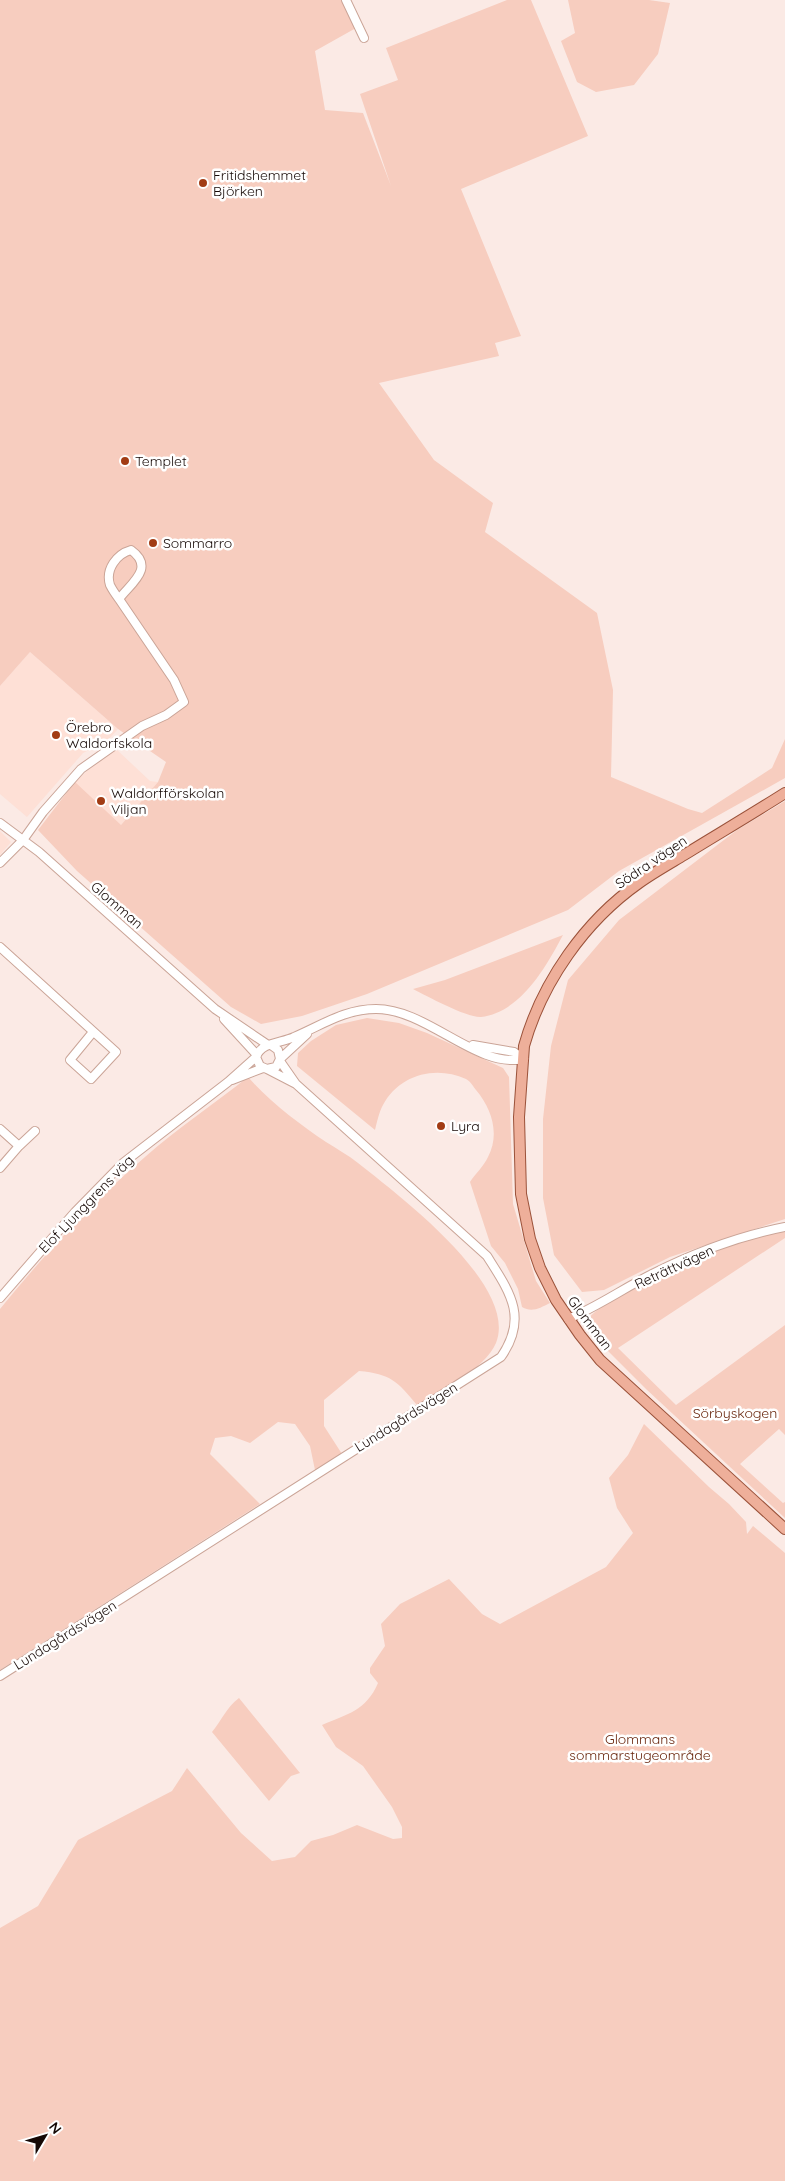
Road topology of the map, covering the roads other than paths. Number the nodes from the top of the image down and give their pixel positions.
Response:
1 (346, 0) edge
2 (364, 38) dead end
3 (119, 599) junction
4 (785, 793) edge
5 (0, 824) edge
6 (23, 840) junction
7 (0, 863) edge
8 (0, 947) edge
9 (215, 1009) junction
10 (313, 1029) junction
11 (93, 1032) junction
12 (270, 1045) junction
13 (256, 1056) junction
14 (524, 1059) junction
15 (280, 1060) junction
16 (265, 1069) junction
17 (228, 1082) junction
18 (296, 1084) junction
19 (0, 1129) edge
20 (35, 1131) dead end
21 (19, 1146) junction
22 (0, 1168) edge
23 (784, 1227) edge
24 (0, 1298) edge
25 (568, 1319) junction
26 (785, 1529) edge
27 (0, 1676) edge

1 - 2 street
3 - 3 street
3 - 6 street
4 - 14 main road, Södra vägen
5 - 6 street, Glomman
6 - 7 street
6 - 9 street, Glomman
8 - 11 street
9 - 12 street, Glomman
9 - 13 street, Glomman
10 - 12 street
10 - 14 street
10 - 15 street
11 - 11 street
12 - 13 street
12 - 15 street
13 - 16 street
13 - 17 street, Elof Ljunggrens väg
14 - 25 main road, Glomman
15 - 16 street
15 - 18 street, Lundagårdsvägen
16 - 17 street, Elof Ljunggrens väg
16 - 18 street, Lundagårdsvägen
17 - 24 street, Elof Ljunggrens väg
18 - 27 street, Lundagårdsvägen
19 - 21 street
20 - 21 street
21 - 22 street
23 - 25 street, Reträttvägen
25 - 26 main road, Glomman

